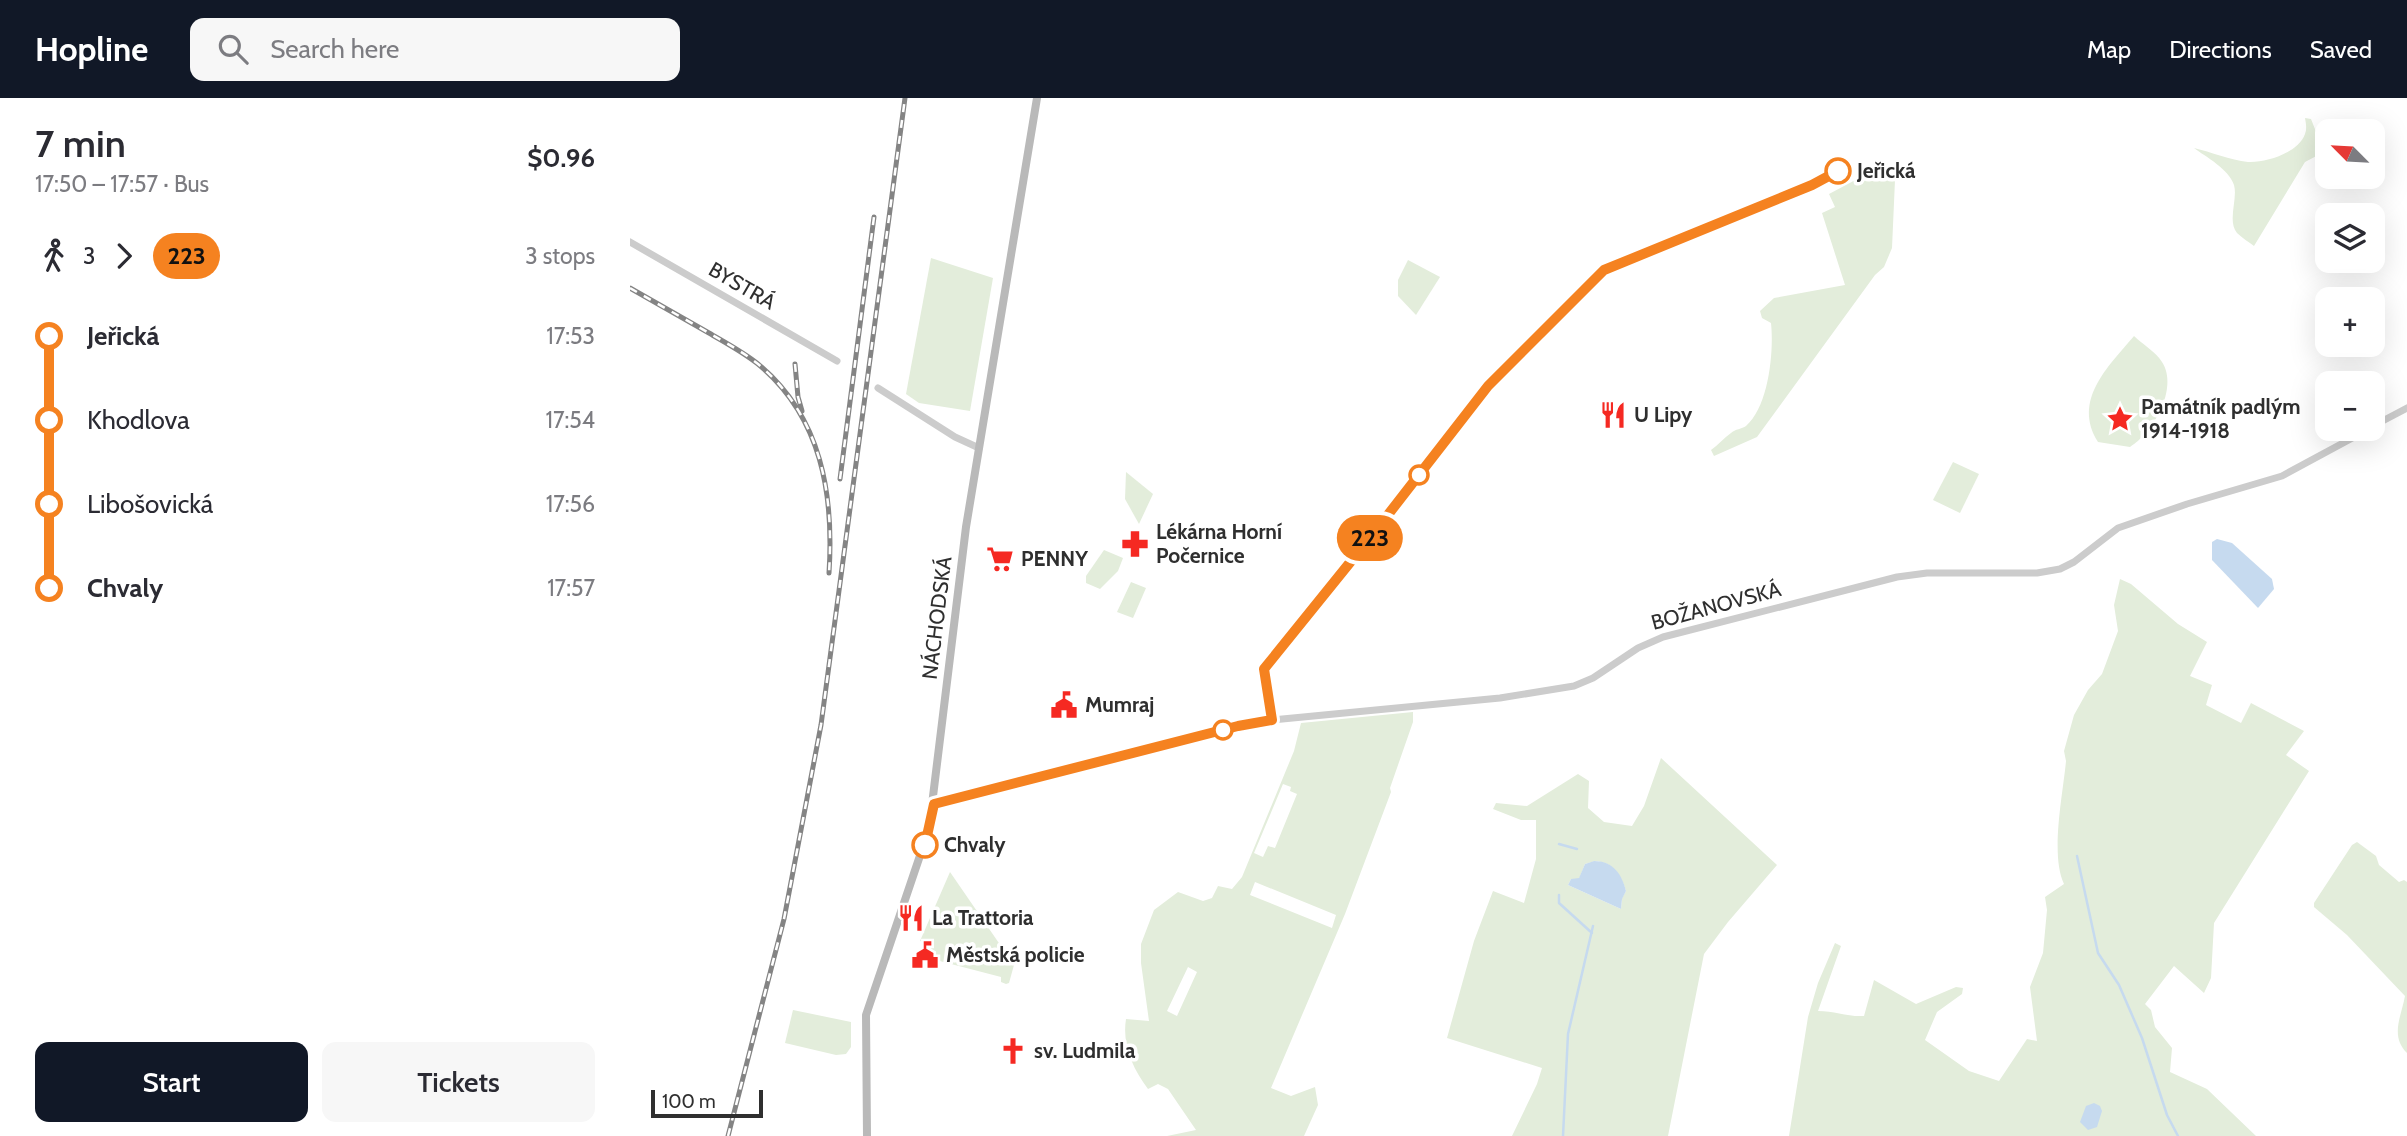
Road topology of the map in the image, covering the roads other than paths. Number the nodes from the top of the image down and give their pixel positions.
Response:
1 (1037, 98) edge
2 (630, 242) edge
3 (837, 361) dead end
4 (878, 388) dead end
5 (2407, 408) edge
6 (2385, 420) edge
7 (2347, 441) edge
8 (979, 448) junction
9 (934, 804) junction
10 (867, 1136) edge

1 - 8 main road, NÁCHODSKÁ
2 - 3 street, BYSTRÁ
4 - 8 street
5 - 6 street, BOŽANOVSKÁ
7 - 9 street, BOŽANOVSKÁ
8 - 9 main road, NÁCHODSKÁ
9 - 10 main road, NÁCHODSKÁ

